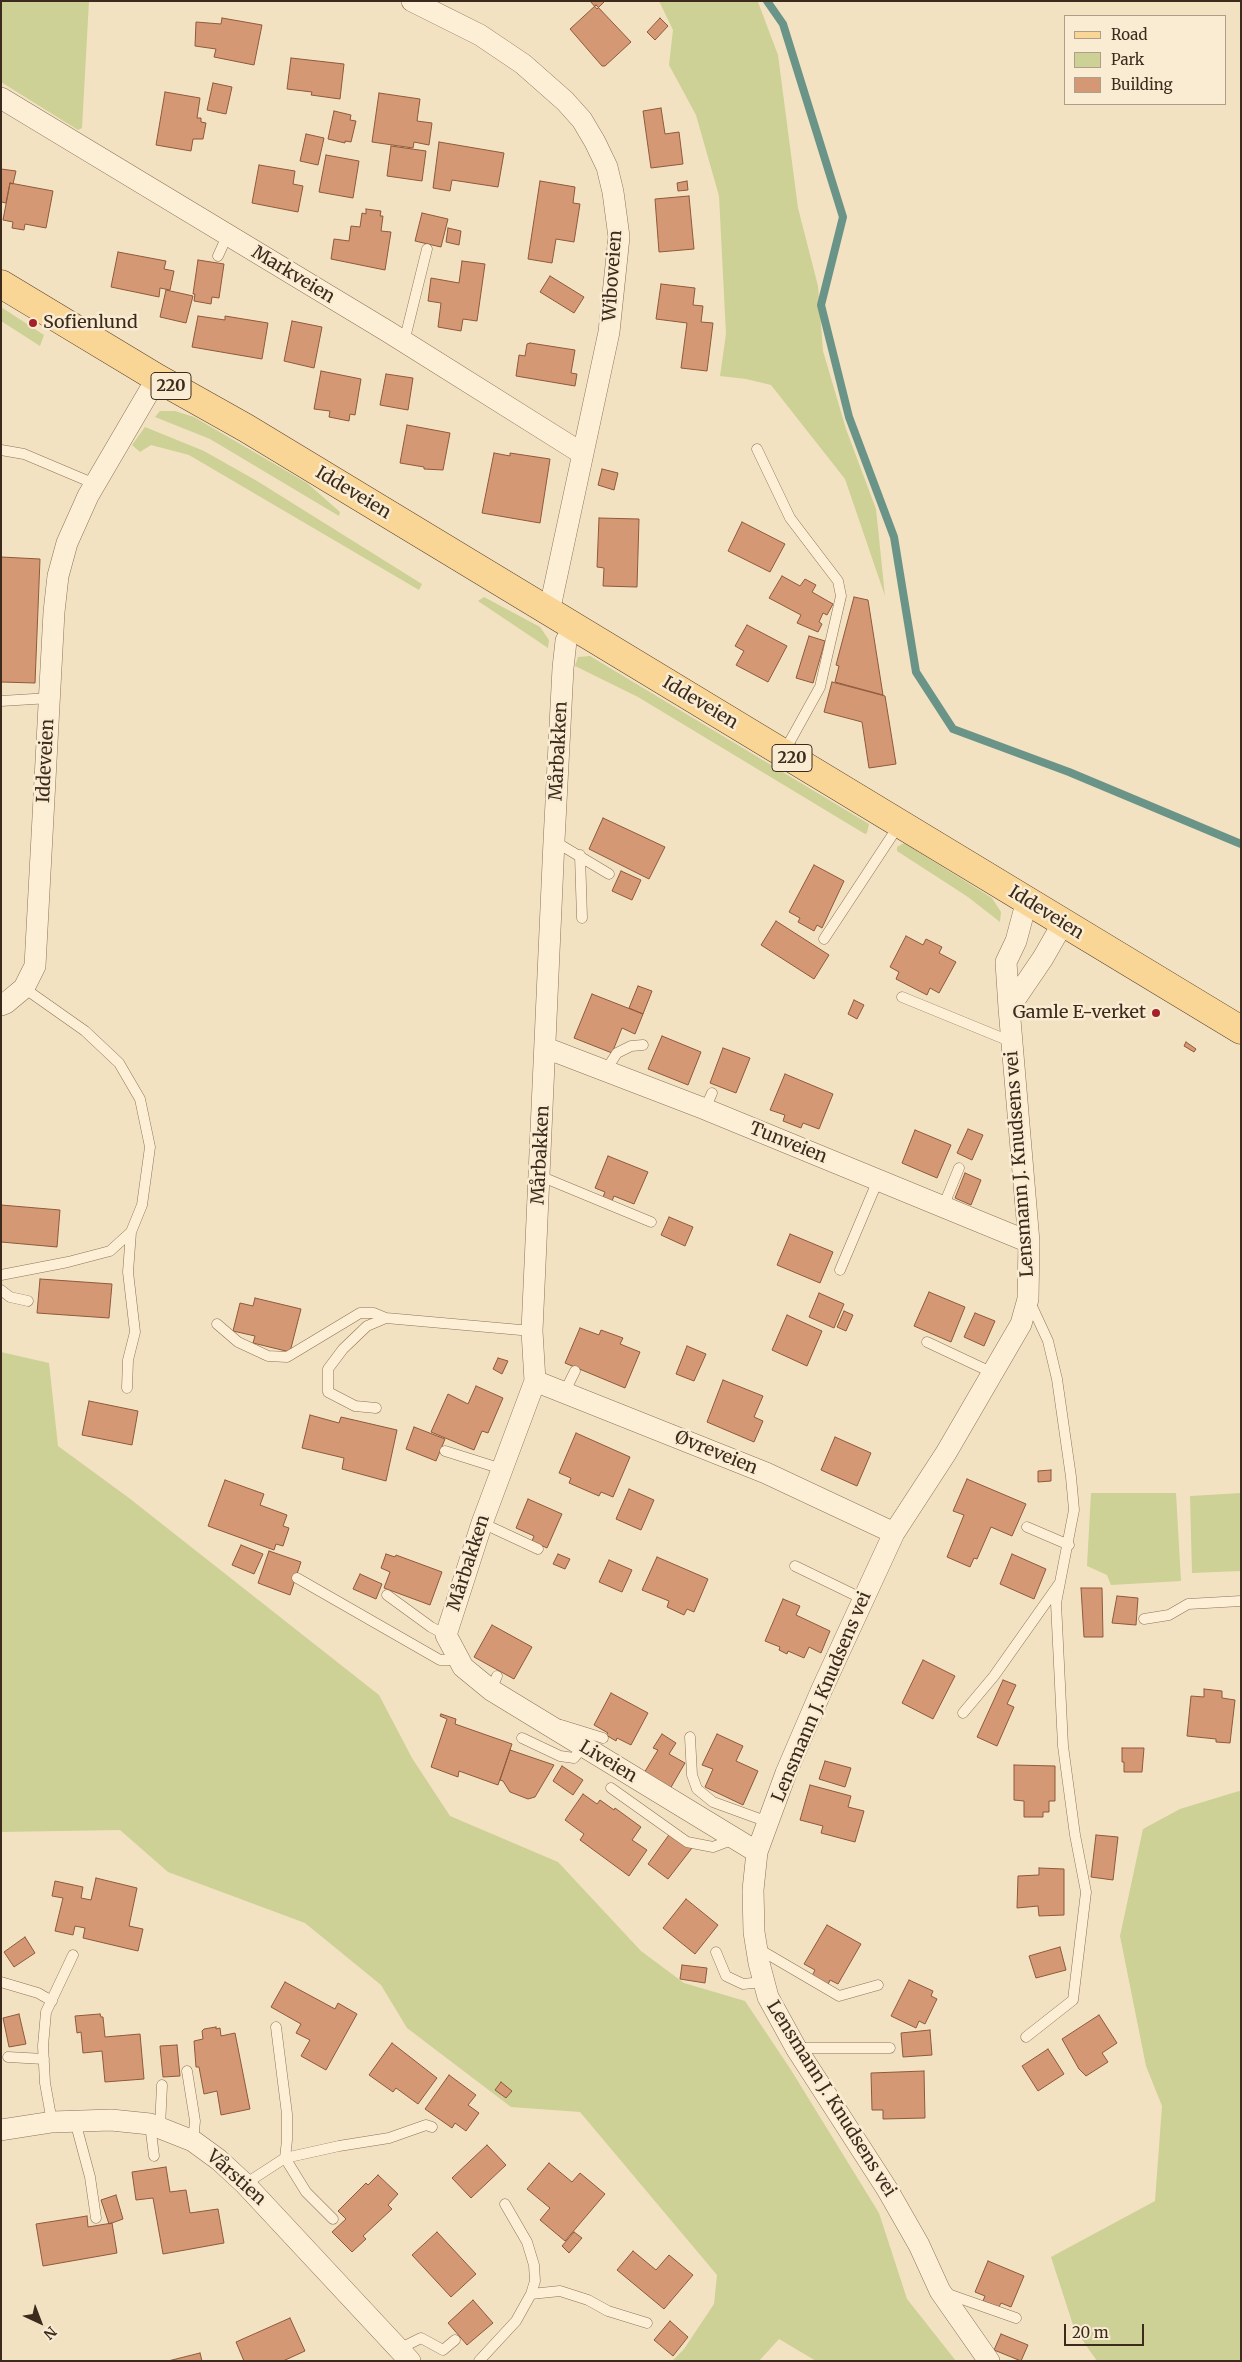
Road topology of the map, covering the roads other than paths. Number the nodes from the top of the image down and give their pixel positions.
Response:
1 (412, 1) edge
2 (1, 98) edge
3 (227, 236) junction
4 (427, 249) dead end
5 (218, 256) dead end
6 (1, 284) edge
7 (404, 342) junction
8 (157, 378) junction
9 (757, 449) dead end
10 (2, 451) edge
11 (583, 454) junction
12 (95, 484) junction
13 (549, 612) junction
14 (574, 627) junction
15 (50, 698) junction
16 (1, 701) edge
17 (783, 753) junction
18 (900, 824) junction
19 (554, 841) junction
20 (580, 855) junction
21 (608, 874) dead end
22 (1027, 900) junction
23 (582, 918) dead end
24 (1063, 923) junction
25 (824, 939) dead end
26 (24, 988) junction
27 (902, 997) dead end
28 (1, 1005) edge
29 (1009, 1008) junction
30 (1241, 1030) edge
31 (1012, 1042) junction
32 (643, 1045) dead end
33 (546, 1048) junction
34 (606, 1070) junction
35 (959, 1168) dead end
36 (540, 1176) junction
37 (878, 1180) junction
38 (943, 1207) junction
39 (651, 1222) dead end
40 (131, 1232) junction
41 (1028, 1242) junction
42 (840, 1270) dead end
43 (1, 1275) edge
44 (1, 1290) edge
45 (1028, 1299) junction
46 (28, 1301) dead end
47 (386, 1318) junction
48 (217, 1324) dead end
49 (532, 1331) junction
50 (927, 1342) dead end
51 (576, 1371) dead end
52 (992, 1373) junction
53 (535, 1381) junction
54 (127, 1388) dead end
55 (564, 1393) junction
56 (376, 1408) dead end
57 (445, 1451) dead end
58 (502, 1469) junction
59 (482, 1523) junction
60 (1027, 1527) dead end
61 (894, 1533) junction
62 (1069, 1545) junction
63 (538, 1549) dead end
64 (795, 1566) dead end
65 (297, 1578) dead end
66 (1061, 1581) junction
67 (387, 1595) dead end
68 (863, 1599) junction
69 (1241, 1601) edge
70 (1144, 1619) dead end
71 (446, 1635) junction
72 (461, 1663) junction
73 (962, 1713) dead end
74 (554, 1729) junction
75 (690, 1737) dead end
76 (522, 1738) dead end
77 (603, 1738) dead end
78 (583, 1747) junction
79 (611, 1788) dead end
80 (768, 1822) junction
81 (735, 1839) junction
82 (757, 1852) junction
83 (756, 1947) junction
84 (716, 1952) dead end
85 (73, 1955) dead end
86 (1, 1982) edge
87 (763, 1982) junction
88 (878, 1985) dead end
89 (52, 2000) junction
90 (276, 2027) dead end
91 (1026, 2037) dead end
92 (796, 2048) junction
93 (890, 2048) dead end
94 (8, 2058) dead end
95 (44, 2059) junction
96 (187, 2071) dead end
97 (162, 2085) dead end
98 (75, 2121) junction
99 (52, 2122) junction
100 (155, 2126) junction
101 (432, 2127) dead end
102 (1, 2130) edge
103 (193, 2141) junction
104 (154, 2156) dead end
105 (285, 2158) junction
106 (245, 2184) junction
107 (505, 2204) dead end
108 (96, 2218) dead end
109 (333, 2219) dead end
110 (940, 2291) junction
111 (531, 2294) junction
112 (1016, 2318) dead end
113 (647, 2323) dead end
114 (456, 2340) dead end
115 (405, 2355) edge
116 (479, 2361) edge
117 (989, 2361) edge

1 - 11 street, Wiboveien
2 - 3 street, Markveien
3 - 5 lane
3 - 7 street, Markveien
4 - 7 lane
6 - 8 main road, Iddeveien / 220
7 - 11 street, Markveien
8 - 12 street, Iddeveien
8 - 13 main road, Iddeveien / 220
9 - 17 lane
10 - 12 lane
11 - 13 street, Wiboveien
12 - 15 street, Iddeveien
13 - 14 main road, Iddeveien / 220
14 - 17 main road, Iddeveien / 220
14 - 19 street, Mårbakken
15 - 16 lane
15 - 26 street, Iddeveien
17 - 18 main road, Iddeveien / 220
18 - 22 main road, Iddeveien / 220
18 - 25 lane
19 - 20 lane
19 - 33 street, Mårbakken
20 - 21 lane
20 - 23 lane
22 - 24 main road, Iddeveien / 220
22 - 29 street, Lensmann J. Knudsens vei
24 - 29 street
24 - 30 main road, Iddeveien / 220
26 - 28 street, Iddeveien
26 - 40 lane
27 - 31 lane
29 - 31 street, Lensmann J. Knudsens vei
31 - 41 street, Lensmann J. Knudsens vei
32 - 34 lane
33 - 34 street, Tunveien
33 - 36 street, Mårbakken
34 - 37 street, Tunveien
35 - 38 lane
36 - 39 lane
36 - 49 street, Mårbakken
37 - 38 street, Tunveien
37 - 42 lane
38 - 41 street, Tunveien
40 - 43 lane
40 - 54 lane
41 - 45 street, Lensmann J. Knudsens vei
44 - 46 lane
45 - 52 street, Lensmann J. Knudsens vei
45 - 62 lane
47 - 48 lane
47 - 49 lane
47 - 56 lane
49 - 53 street, Mårbakken
50 - 52 lane
51 - 55 lane
52 - 61 street, Lensmann J. Knudsens vei
53 - 55 street, Øvreveien
53 - 58 street, Mårbakken
55 - 61 street, Øvreveien
57 - 58 lane
58 - 59 street, Mårbakken
59 - 63 lane
59 - 71 street, Mårbakken
60 - 62 lane
61 - 68 street, Lensmann J. Knudsens vei
62 - 66 lane
64 - 68 lane
65 - 72 lane
66 - 73 lane
66 - 91 lane
67 - 71 lane
68 - 80 street, Lensmann J. Knudsens vei
69 - 70 lane
71 - 72 street, Mårbakken
72 - 74 street, Liveien
74 - 77 lane
74 - 78 street, Liveien
75 - 80 lane
76 - 78 lane
78 - 81 street, Liveien
79 - 81 lane
80 - 82 street, Lensmann J. Knudsens vei
81 - 82 street, Liveien
82 - 83 street, Lensmann J. Knudsens vei
83 - 87 street, Lensmann J. Knudsens vei
83 - 88 lane
84 - 87 lane
85 - 89 lane
86 - 89 lane
87 - 92 street, Lensmann J. Knudsens vei
89 - 95 lane
90 - 105 lane
92 - 93 lane
92 - 110 street, Lensmann J. Knudsens vei
94 - 95 lane
95 - 99 lane
96 - 103 lane
97 - 100 lane
98 - 99 street, Vårstien
98 - 100 street, Vårstien
98 - 108 lane
99 - 102 street, Vårstien
100 - 103 street, Vårstien
100 - 104 lane
101 - 105 lane
103 - 106 street, Vårstien
105 - 106 lane
105 - 109 lane
106 - 115 street, Vårstien
107 - 111 lane
110 - 112 lane
110 - 117 street, Lensmann J. Knudsens vei
111 - 113 lane
111 - 116 lane
114 - 115 lane

